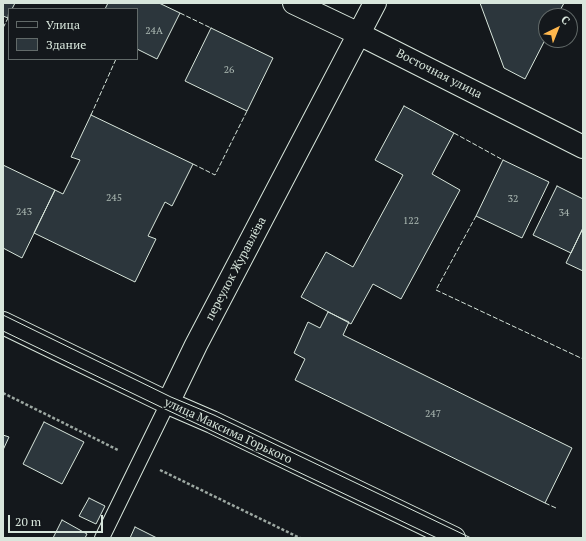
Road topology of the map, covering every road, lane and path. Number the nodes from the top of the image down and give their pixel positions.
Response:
1 (294, 3) edge
2 (376, 3) edge
3 (359, 34) junction
4 (583, 147) edge
5 (3, 323) edge
6 (168, 403) junction
7 (102, 538) edge
8 (454, 538) edge

1 - 3 street, Восточная улица
2 - 3 street, переулок Журавлёва
3 - 4 street, Восточная улица
3 - 6 street, переулок Журавлёва
5 - 6 street, улица Максима Горького
6 - 7 lane, переулок Журавлёва
6 - 8 street, улица Максима Горького

